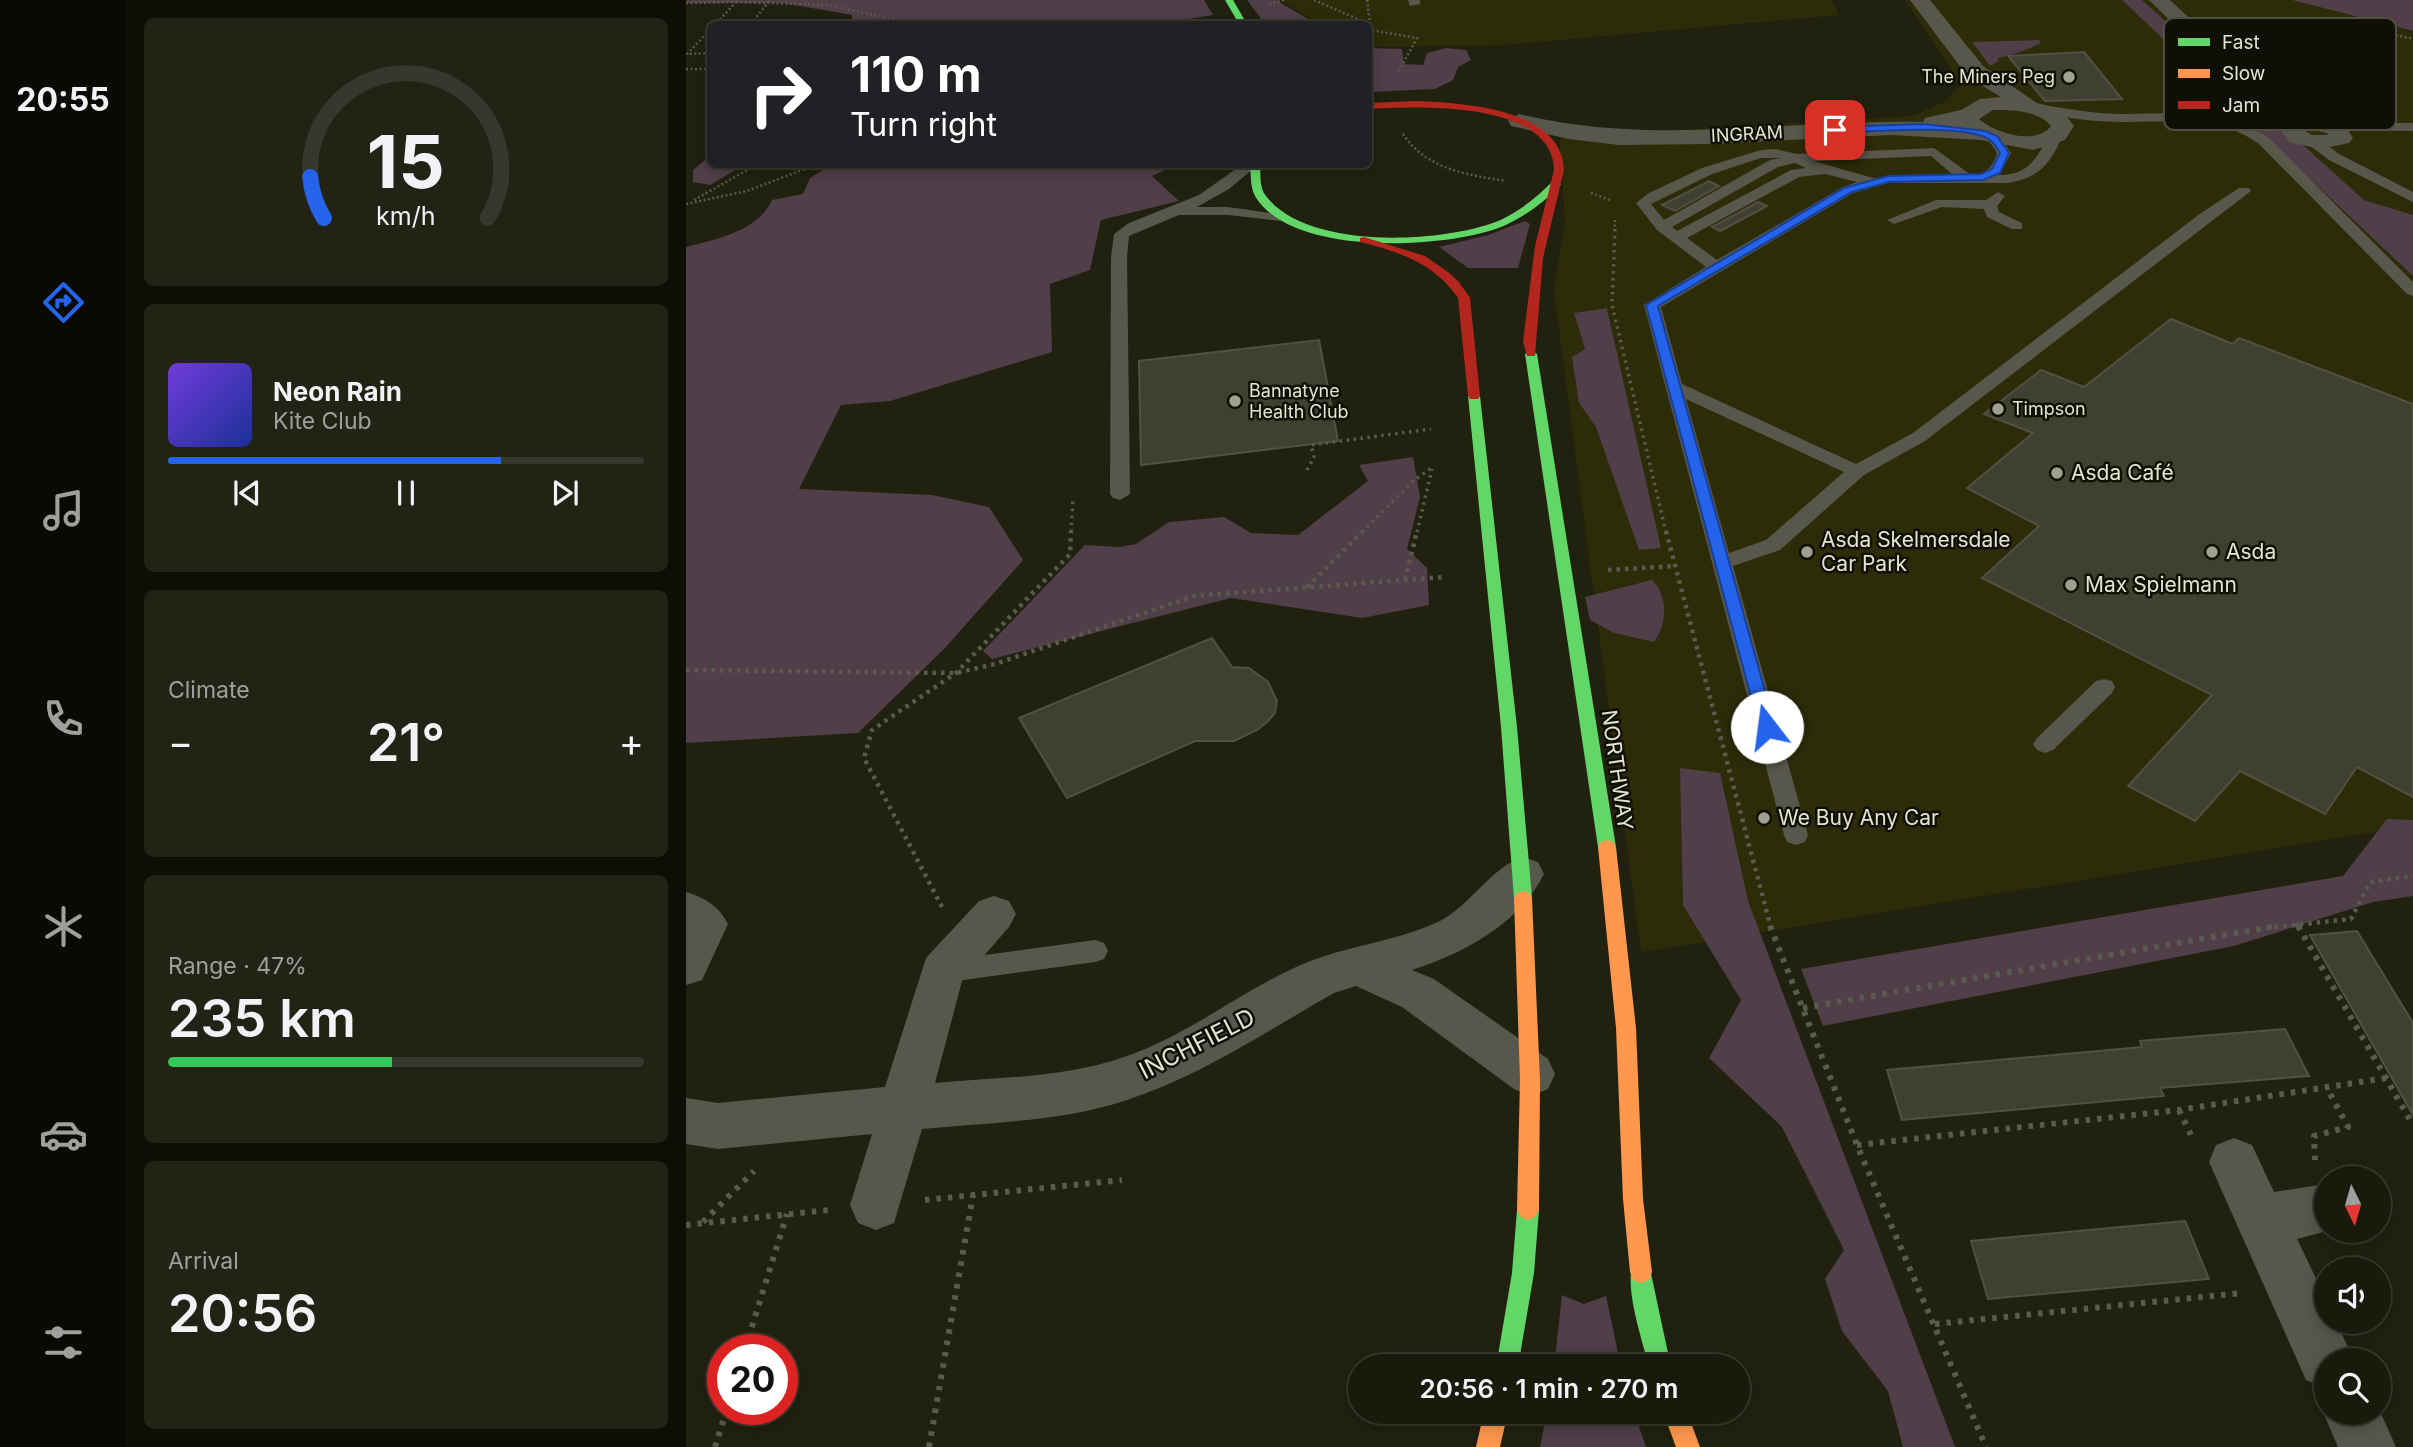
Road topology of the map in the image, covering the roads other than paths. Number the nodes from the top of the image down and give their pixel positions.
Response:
1 (1229, 0) edge
2 (1920, 0) edge
3 (2159, 0) edge
4 (2178, 18) edge
5 (1241, 21) edge
6 (1976, 72) junction
7 (1372, 104) edge
8 (2035, 107) junction
9 (2164, 116) edge
10 (2121, 118) junction
11 (1519, 121) junction
12 (1979, 124) junction
13 (2249, 130) edge
14 (2293, 130) edge
15 (2369, 130) edge
16 (2058, 135) junction
17 (1647, 138) junction
18 (2330, 141) junction
19 (1800, 160) junction
20 (1952, 166) junction
21 (1249, 168) edge
22 (1254, 168) edge
23 (1826, 171) junction
24 (1558, 175) junction
25 (2027, 176) junction
26 (1974, 178) junction
27 (1872, 182) junction
28 (1774, 185) junction
29 (2244, 191) dead end
30 (2413, 198) edge
31 (1990, 205) junction
32 (1170, 214) junction
33 (1285, 219) junction
34 (1894, 220) dead end
35 (2017, 226) dead end
36 (1662, 227) junction
37 (1677, 237) junction
38 (1364, 240) junction
39 (1692, 245) junction
40 (1716, 267) junction
41 (2413, 291) edge
42 (1675, 387) junction
43 (1857, 471) junction
44 (1121, 494) dead end
45 (1722, 563) junction
46 (2104, 687) dead end
47 (2046, 744) dead end
48 (1796, 835) dead end
49 (1522, 874) junction
50 (686, 909) edge
51 (994, 914) dead end
52 (1095, 951) dead end
53 (686, 966) edge
54 (1356, 966) junction
55 (942, 972) junction
56 (1531, 1074) junction
57 (903, 1107) junction
58 (686, 1121) edge
59 (2234, 1162) dead end
60 (876, 1205) dead end
61 (2314, 1211) edge
62 (2262, 1219) junction
63 (2320, 1348) edge
64 (1509, 1354) edge
65 (1657, 1354) edge
66 (1493, 1424) edge
67 (1679, 1424) edge
68 (2357, 1425) edge
69 (1488, 1447) edge
70 (1688, 1447) edge
71 (2367, 1447) edge

1 - 5 street
2 - 6 street
3 - 4 street
6 - 8 street
6 - 12 street
7 - 11 street
8 - 10 lane
8 - 12 street
8 - 16 street
9 - 10 lane
10 - 16 lane
11 - 17 street, INGRAM
11 - 24 street
12 - 16 street, INGRAM
12 - 17 street, INGRAM
12 - 26 lane
13 - 41 lane
14 - 18 street
15 - 18 lane
16 - 25 lane
17 - 24 street, INGRAM
18 - 30 lane
19 - 20 lane
19 - 23 lane
19 - 36 lane
19 - 36 lane
20 - 23 lane
20 - 26 lane
21 - 32 lane
22 - 33 street
23 - 27 lane
23 - 28 lane
24 - 38 street
24 - 65 street, NORTHWAY
25 - 26 lane
25 - 31 lane
26 - 27 lane
27 - 40 lane
28 - 37 lane
28 - 39 lane
29 - 43 lane
31 - 34 lane
31 - 35 lane
32 - 33 lane
32 - 44 lane
33 - 38 street
36 - 37 lane
37 - 39 lane
38 - 49 street
39 - 40 lane
40 - 42 lane
42 - 43 lane
42 - 45 lane
43 - 45 lane
45 - 48 lane
46 - 47 lane
49 - 54 street, INCHFIELD
49 - 56 street
50 - 53 street
51 - 55 street
52 - 55 lane
54 - 56 street
54 - 57 street, INCHFIELD
55 - 57 street
56 - 64 street
57 - 58 street, INCHFIELD
57 - 60 street
59 - 62 street
61 - 62 street
62 - 63 street
66 - 69 street
67 - 70 street
68 - 71 street

